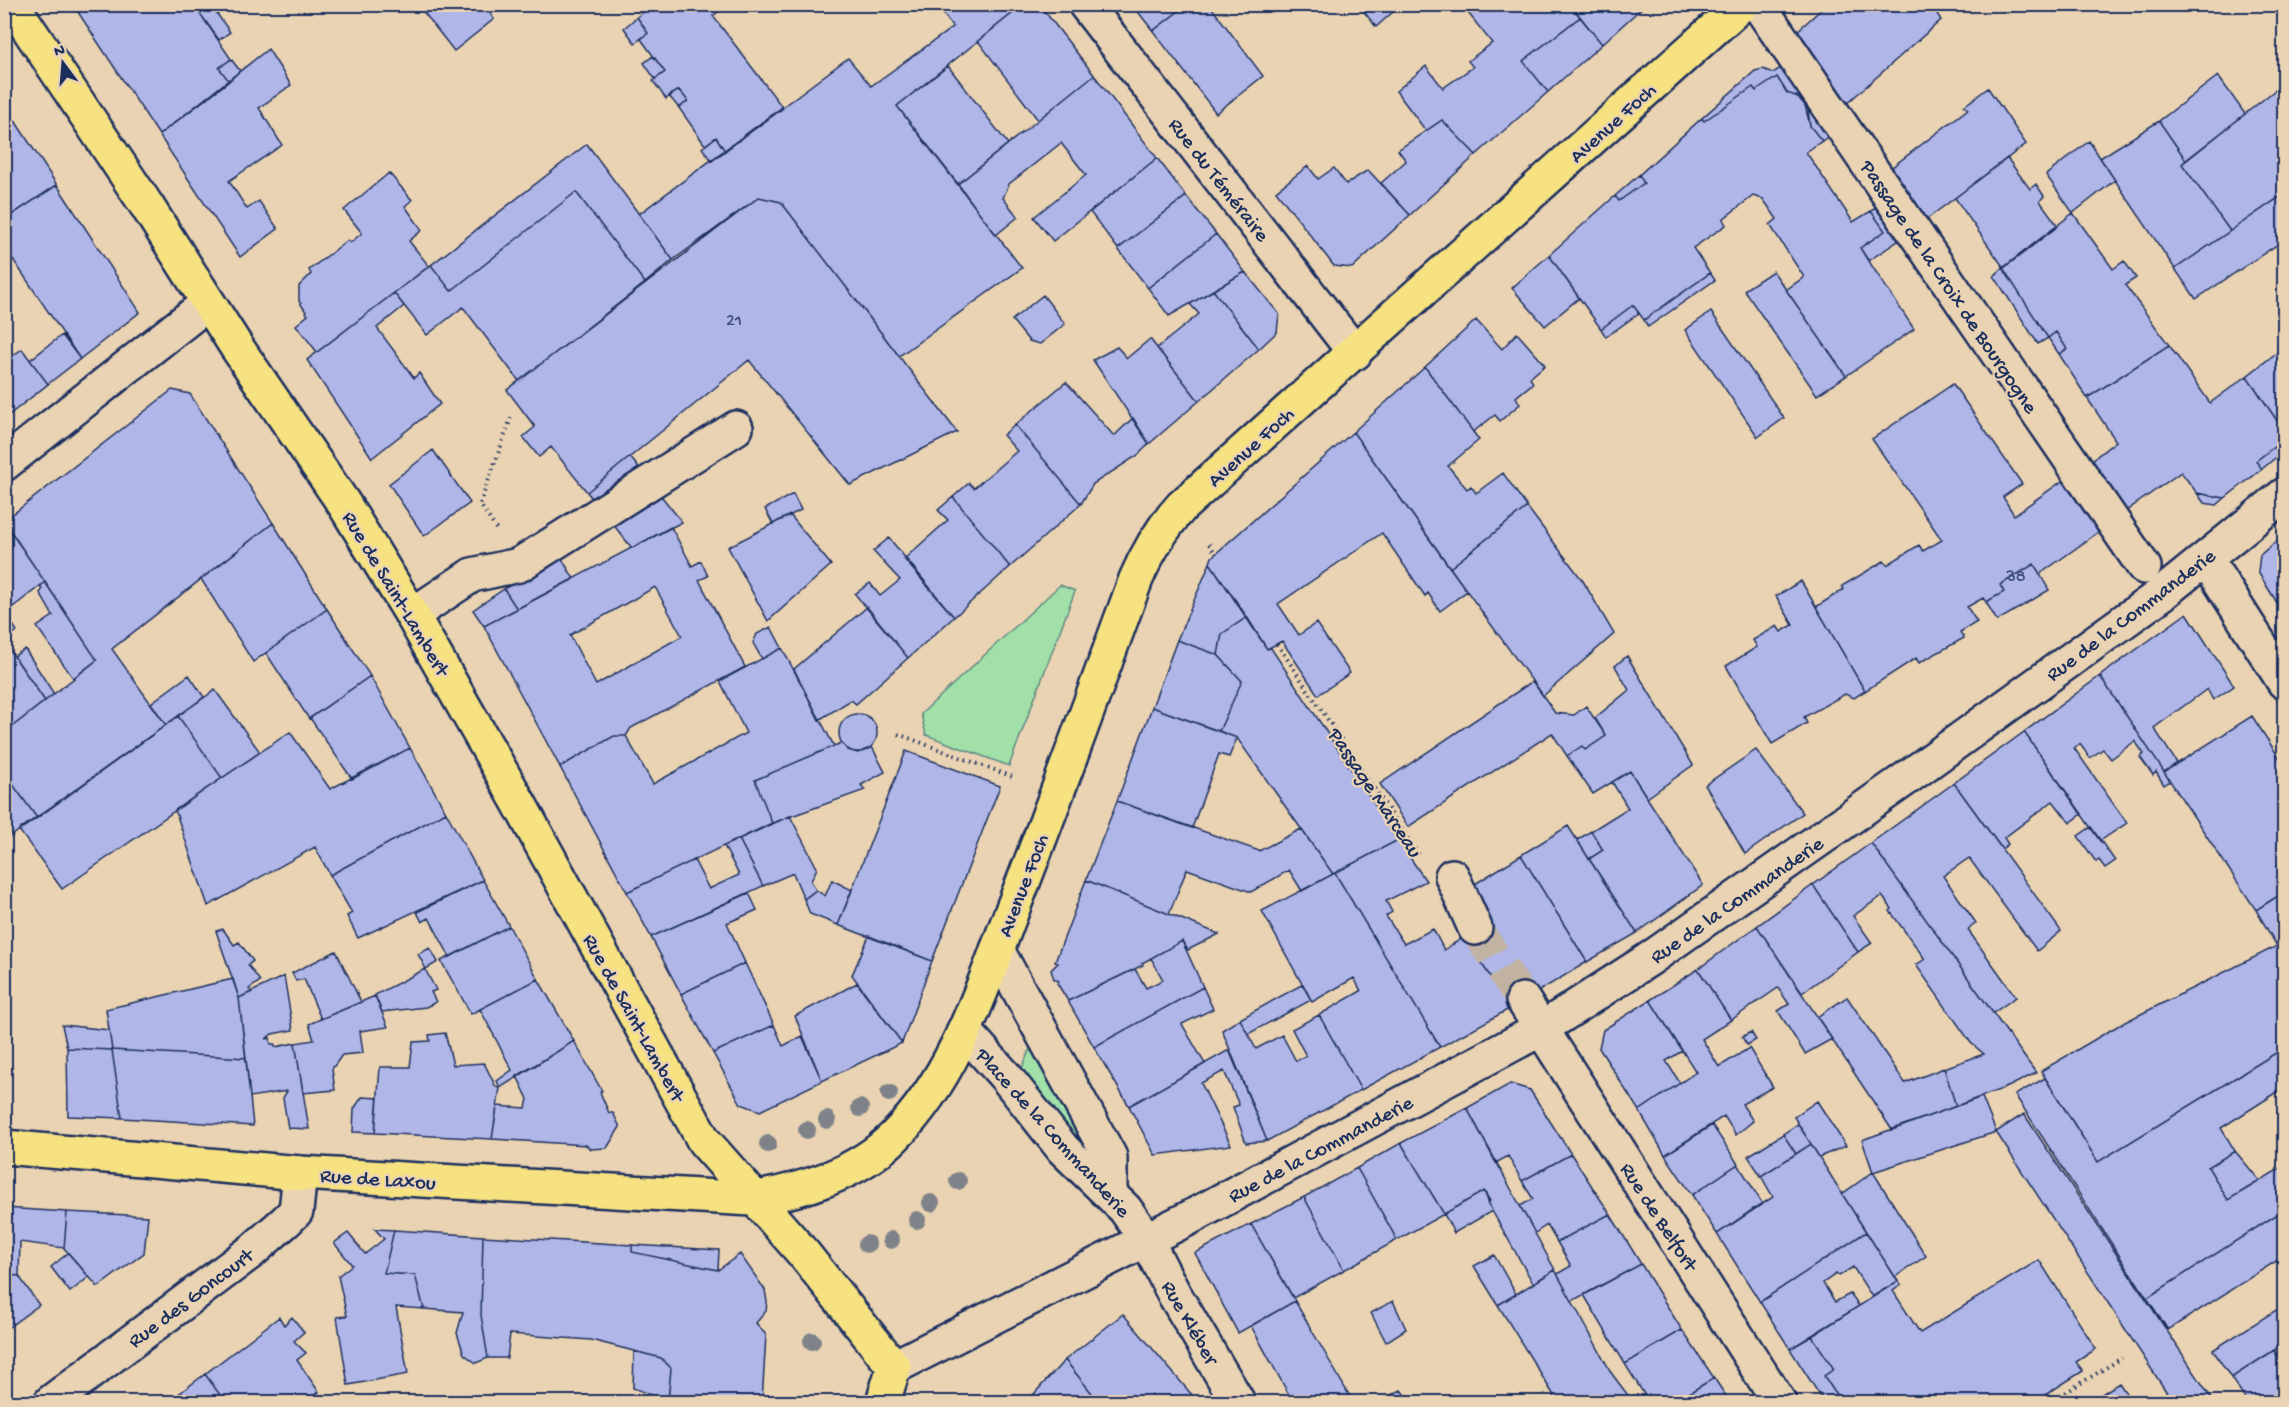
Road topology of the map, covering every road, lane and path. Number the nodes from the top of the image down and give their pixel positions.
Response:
1 (12, 4) edge
2 (1085, 4) edge
3 (1742, 4) edge
4 (1758, 4) edge
5 (208, 303) junction
6 (1355, 353) junction
7 (511, 418) dead end
8 (736, 428) dead end
9 (4, 464) edge
10 (2284, 495) edge
11 (1209, 544) dead end
12 (1216, 554) dead end
13 (2206, 559) junction
14 (519, 565) junction
15 (2144, 567) dead end
16 (412, 615) junction
17 (1276, 644) dead end
18 (2284, 682) edge
19 (898, 734) dead end
20 (1012, 777) dead end
21 (1452, 876) joint
22 (1475, 928) tunnel mouth
23 (997, 950) junction
24 (1523, 1000) tunnel mouth
25 (1541, 1029) junction
26 (964, 1030) junction
27 (4, 1147) edge
28 (300, 1173) junction
29 (1110, 1192) junction
30 (752, 1199) junction
31 (1146, 1239) junction
32 (2122, 1358) dead end
33 (894, 1367) junction
34 (51, 1402) edge
35 (883, 1402) edge
36 (1238, 1402) edge
37 (1779, 1402) edge
38 (2050, 1402) edge

1 - 5 main road, Rue de Saint-Lambert
2 - 6 street, Rue du Téméraire
3 - 6 main road, Avenue Foch
4 - 15 street, Passage de la Croix de Bourgogne
5 - 9 street
5 - 16 main road, Rue de Saint-Lambert
6 - 23 main road, Avenue Foch
7 - 14 path
8 - 14 street
10 - 13 street, Rue de la Commanderie
11 - 12 path
13 - 18 street
13 - 25 street, Rue de la Commanderie
14 - 16 street
16 - 30 main road, Rue de Saint-Lambert
17 - 21 path, Passage Marceau
19 - 20 path
21 - 22 street
23 - 26 main road, Avenue Foch
23 - 29 street
24 - 25 street
25 - 31 street, Rue de la Commanderie
25 - 37 street, Rue de Belfort
26 - 29 street, Place de la Commanderie
26 - 30 main road, Place de la Commanderie
27 - 28 main road, Rue de Laxou
28 - 30 main road, Rue de Laxou
28 - 34 street, Rue des Goncourt
29 - 31 street, Place de la Commanderie
30 - 33 main road
31 - 33 street, Place de la Commanderie
31 - 36 street, Rue Kléber
32 - 38 path
33 - 35 main road

